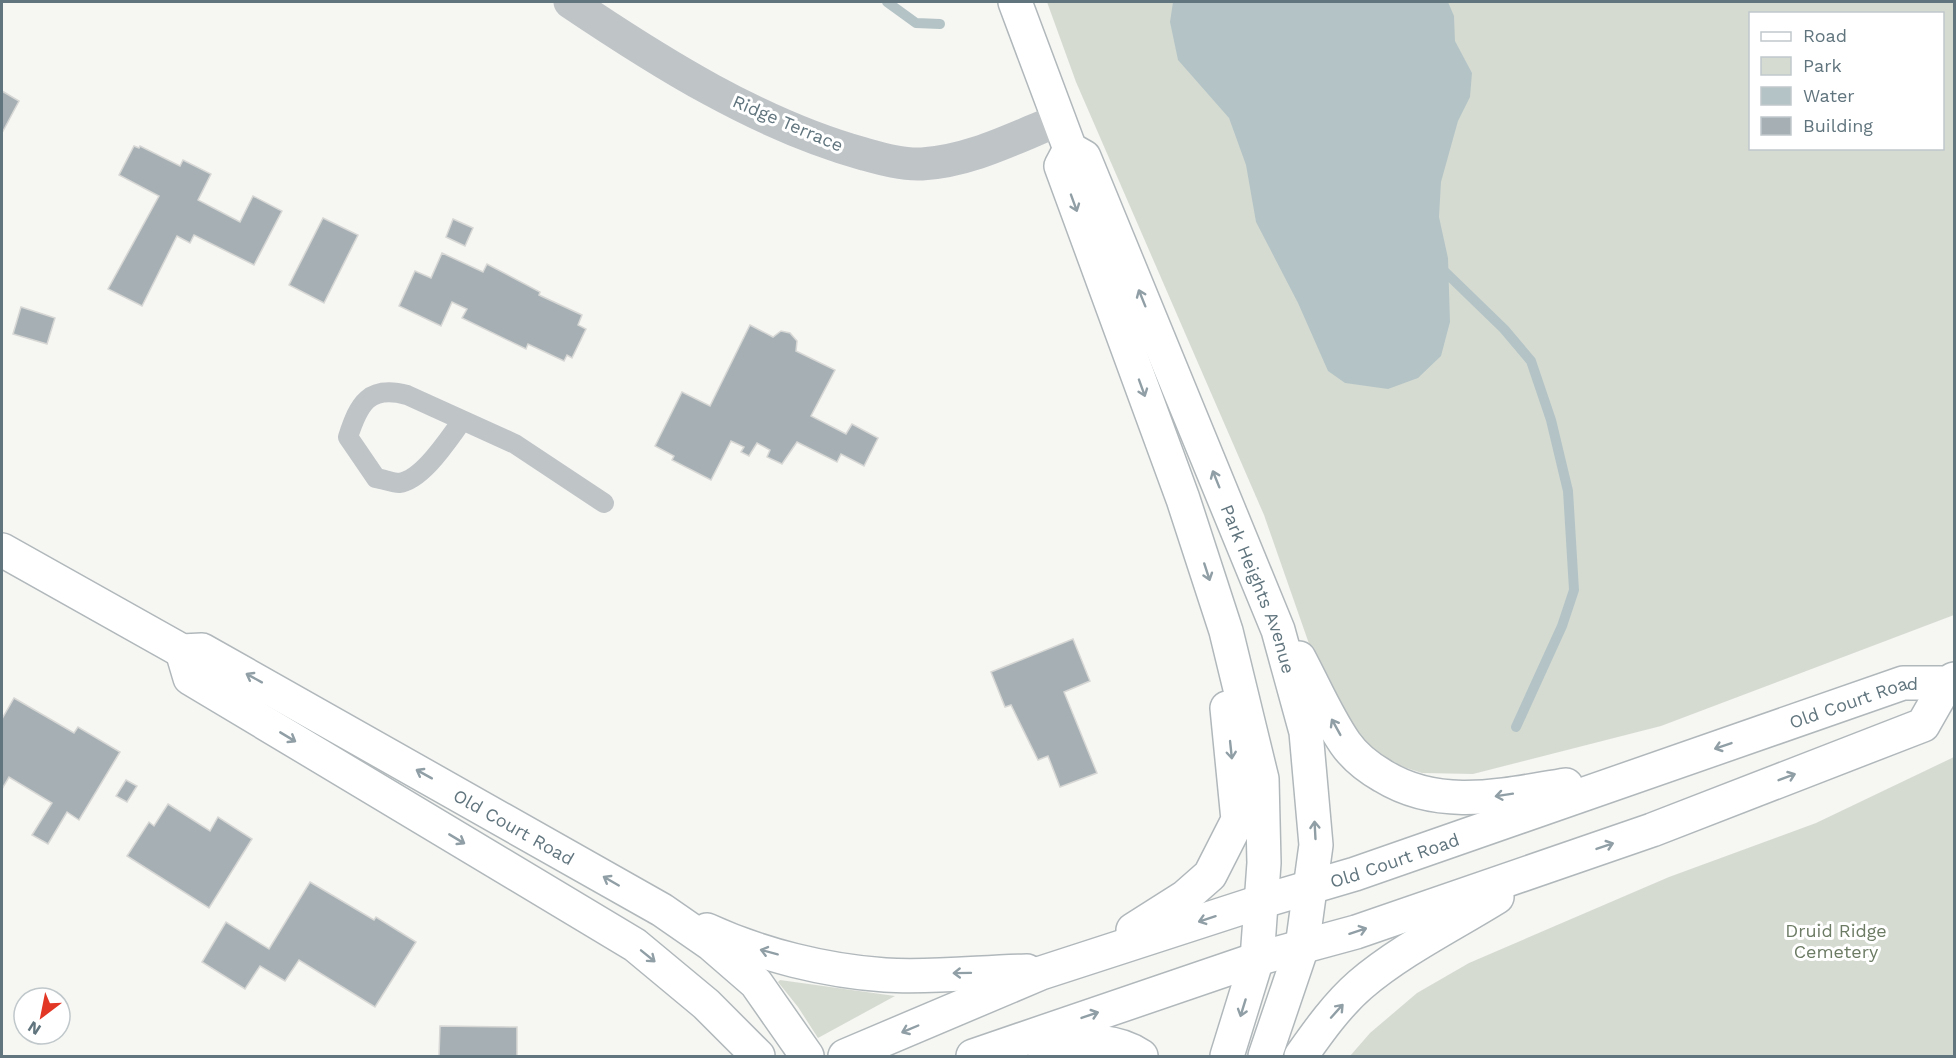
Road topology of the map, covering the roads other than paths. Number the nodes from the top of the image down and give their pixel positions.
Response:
1 (570, 2) edge
2 (1015, 2) edge
3 (1065, 134) junction
4 (462, 421) junction
5 (604, 503) dead end
6 (2, 550) edge
7 (1278, 630) junction
8 (182, 651) junction
9 (1237, 674) junction
10 (1951, 681) edge
11 (1623, 781) junction
12 (1549, 865) junction
13 (1310, 888) junction
14 (1263, 901) junction
15 (662, 910) junction
16 (1302, 947) junction
17 (1098, 955) junction
18 (1257, 959) junction
19 (1041, 973) junction
20 (1014, 1041) junction
21 (758, 1056) edge
22 (807, 1056) edge
23 (845, 1056) edge
24 (973, 1056) edge
25 (1141, 1056) edge
26 (1227, 1056) edge
27 (1265, 1056) edge
28 (1301, 1056) edge

1 - 3 street, Ridge Terrace
2 - 3 main road, Park Heights Avenue
7 -> 3 main road, Park Heights Avenue
3 -> 9 main road
4 - 4 lane
4 - 5 lane
6 - 8 main road, Old Court Road
11 -> 7 main road
13 -> 7 main road, Park Heights Avenue
15 -> 8 main road, Old Court Road
8 -> 21 main road
9 - 14 main road
9 -> 17 main road
10 -> 11 main road, Old Court Road
12 -> 10 main road, Old Court Road
11 - 13 main road, Old Court Road
16 -> 12 main road, Old Court Road
28 -> 12 main road
13 - 14 main road, Old Court Road
13 - 16 main road, Park Heights Avenue
14 -> 17 main road, Old Court Road
14 - 18 main road
19 -> 15 main road
15 - 22 main road, Old Court Road
16 - 18 main road, Old Court Road
16 - 27 main road, Park Heights Avenue
17 - 19 main road, Old Court Road
20 -> 18 main road, Old Court Road
18 -> 26 main road
19 -> 23 main road, Old Court Road
20 - 24 main road, Old Court Road
20 - 25 main road

